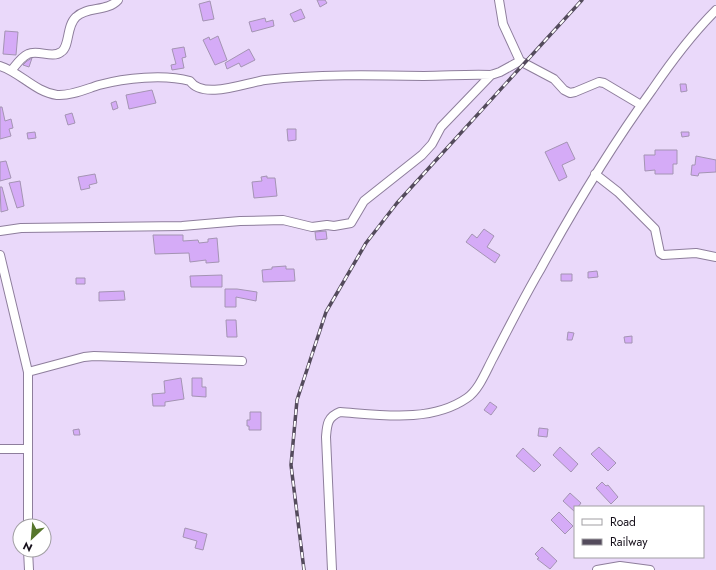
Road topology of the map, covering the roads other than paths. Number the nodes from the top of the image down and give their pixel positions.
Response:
1 (118, 0) edge
2 (499, 0) edge
3 (716, 10) edge
4 (520, 61) junction
5 (0, 66) edge
6 (11, 71) junction
7 (491, 75) junction
8 (641, 105) junction
9 (595, 174) junction
10 (0, 231) edge
11 (0, 255) edge
12 (716, 257) edge
13 (242, 361) dead end
14 (28, 372) junction
15 (0, 449) edge
16 (27, 449) junction
17 (28, 518) edge
18 (28, 558) edge
19 (28, 570) edge
20 (332, 570) edge
21 (597, 570) edge
22 (650, 570) edge

1 - 6 street
2 - 4 street
3 - 8 street
4 - 7 street
4 - 8 street
5 - 6 street
6 - 7 street
7 - 10 street
8 - 9 street
9 - 12 street
9 - 20 street
11 - 14 street
13 - 14 street
14 - 16 street
15 - 16 street
16 - 17 street
18 - 19 street
21 - 22 street

